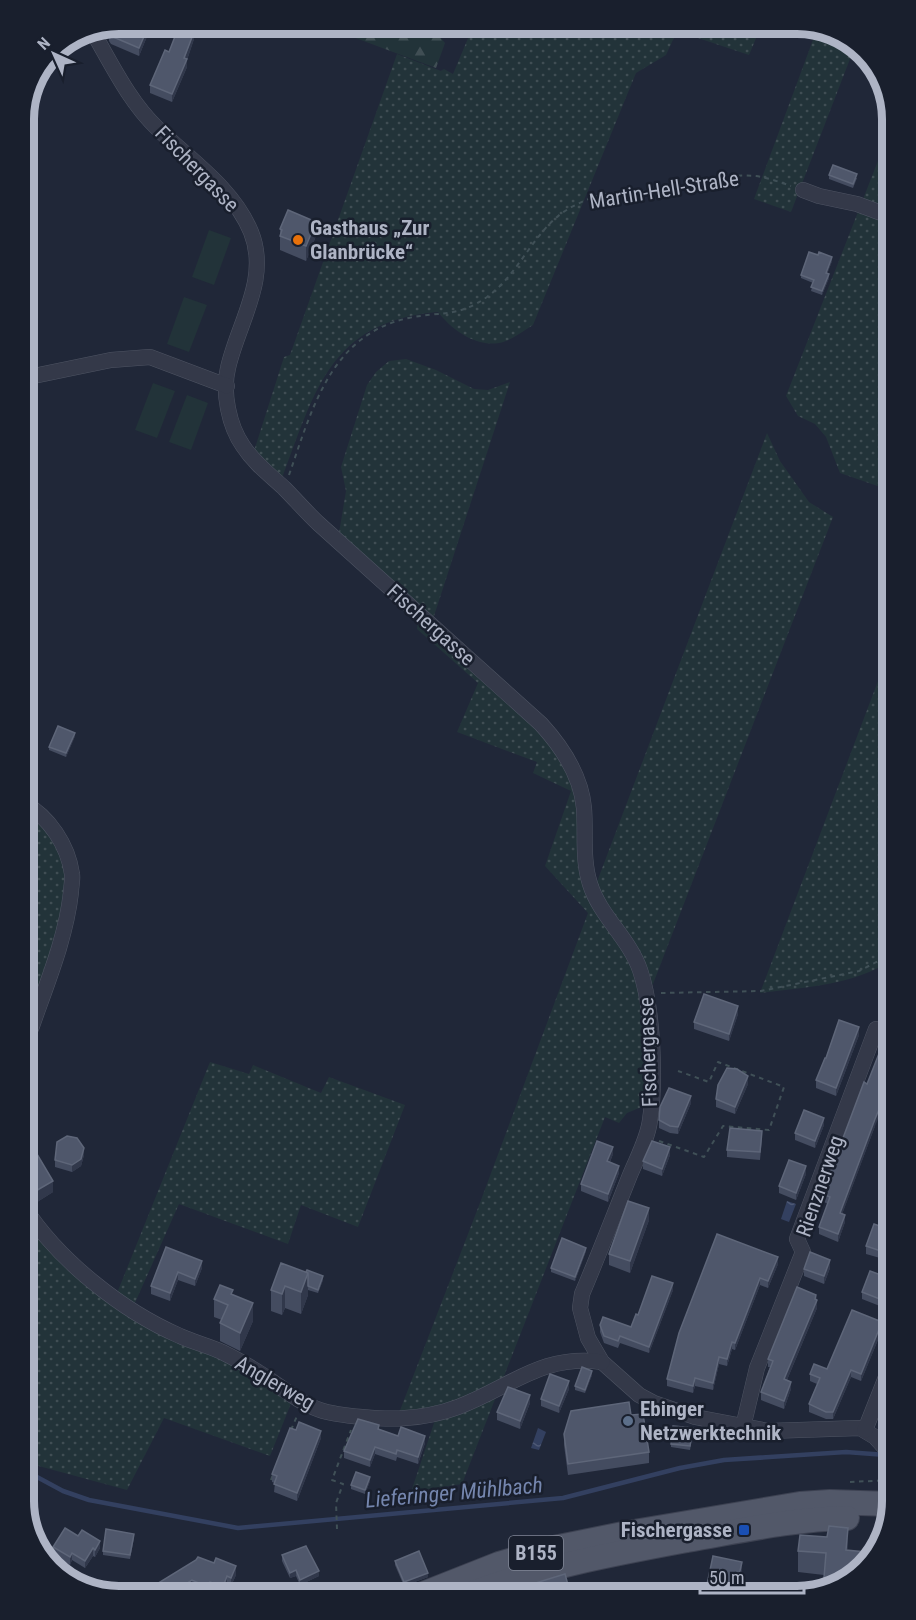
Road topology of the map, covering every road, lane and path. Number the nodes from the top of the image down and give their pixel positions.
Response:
1 (96, 38) edge
2 (803, 190) joint
3 (882, 213) edge
4 (35, 376) edge
5 (227, 386) junction
6 (284, 489) junction
7 (34, 810) edge
8 (882, 959) edge
9 (646, 994) junction
10 (34, 1019) edge
11 (882, 1032) edge
12 (678, 1071) dead end
13 (645, 1136) junction
14 (34, 1221) edge
15 (602, 1362) junction
16 (303, 1402) junction
17 (356, 1415) junction
18 (743, 1427) junction
19 (291, 1431) edge
20 (880, 1444) edge
21 (275, 1470) edge
22 (271, 1480) edge
23 (882, 1504) edge
24 (880, 1519) edge
25 (337, 1529) dead end
26 (445, 1585) edge
27 (496, 1586) edge

1 - 5 street, Fischergasse
2 - 3 street
2 - 6 path, Martin-Hell-Straße
4 - 5 street
5 - 6 street, Fischergasse
6 - 9 street, Fischergasse
7 - 10 street
8 - 9 path
9 - 13 street, Fischergasse
11 - 18 street, Rienznerweg
12 - 13 path
13 - 15 street, Fischergasse
14 - 16 street, Anglerweg
15 - 17 street, Anglerweg
15 - 18 street, Fischergasse
16 - 17 street, Anglerweg
16 - 19 path
17 - 25 path
18 - 20 street, Fischergasse
21 - 22 path
23 - 26 main road, B155
24 - 27 main road, B155

